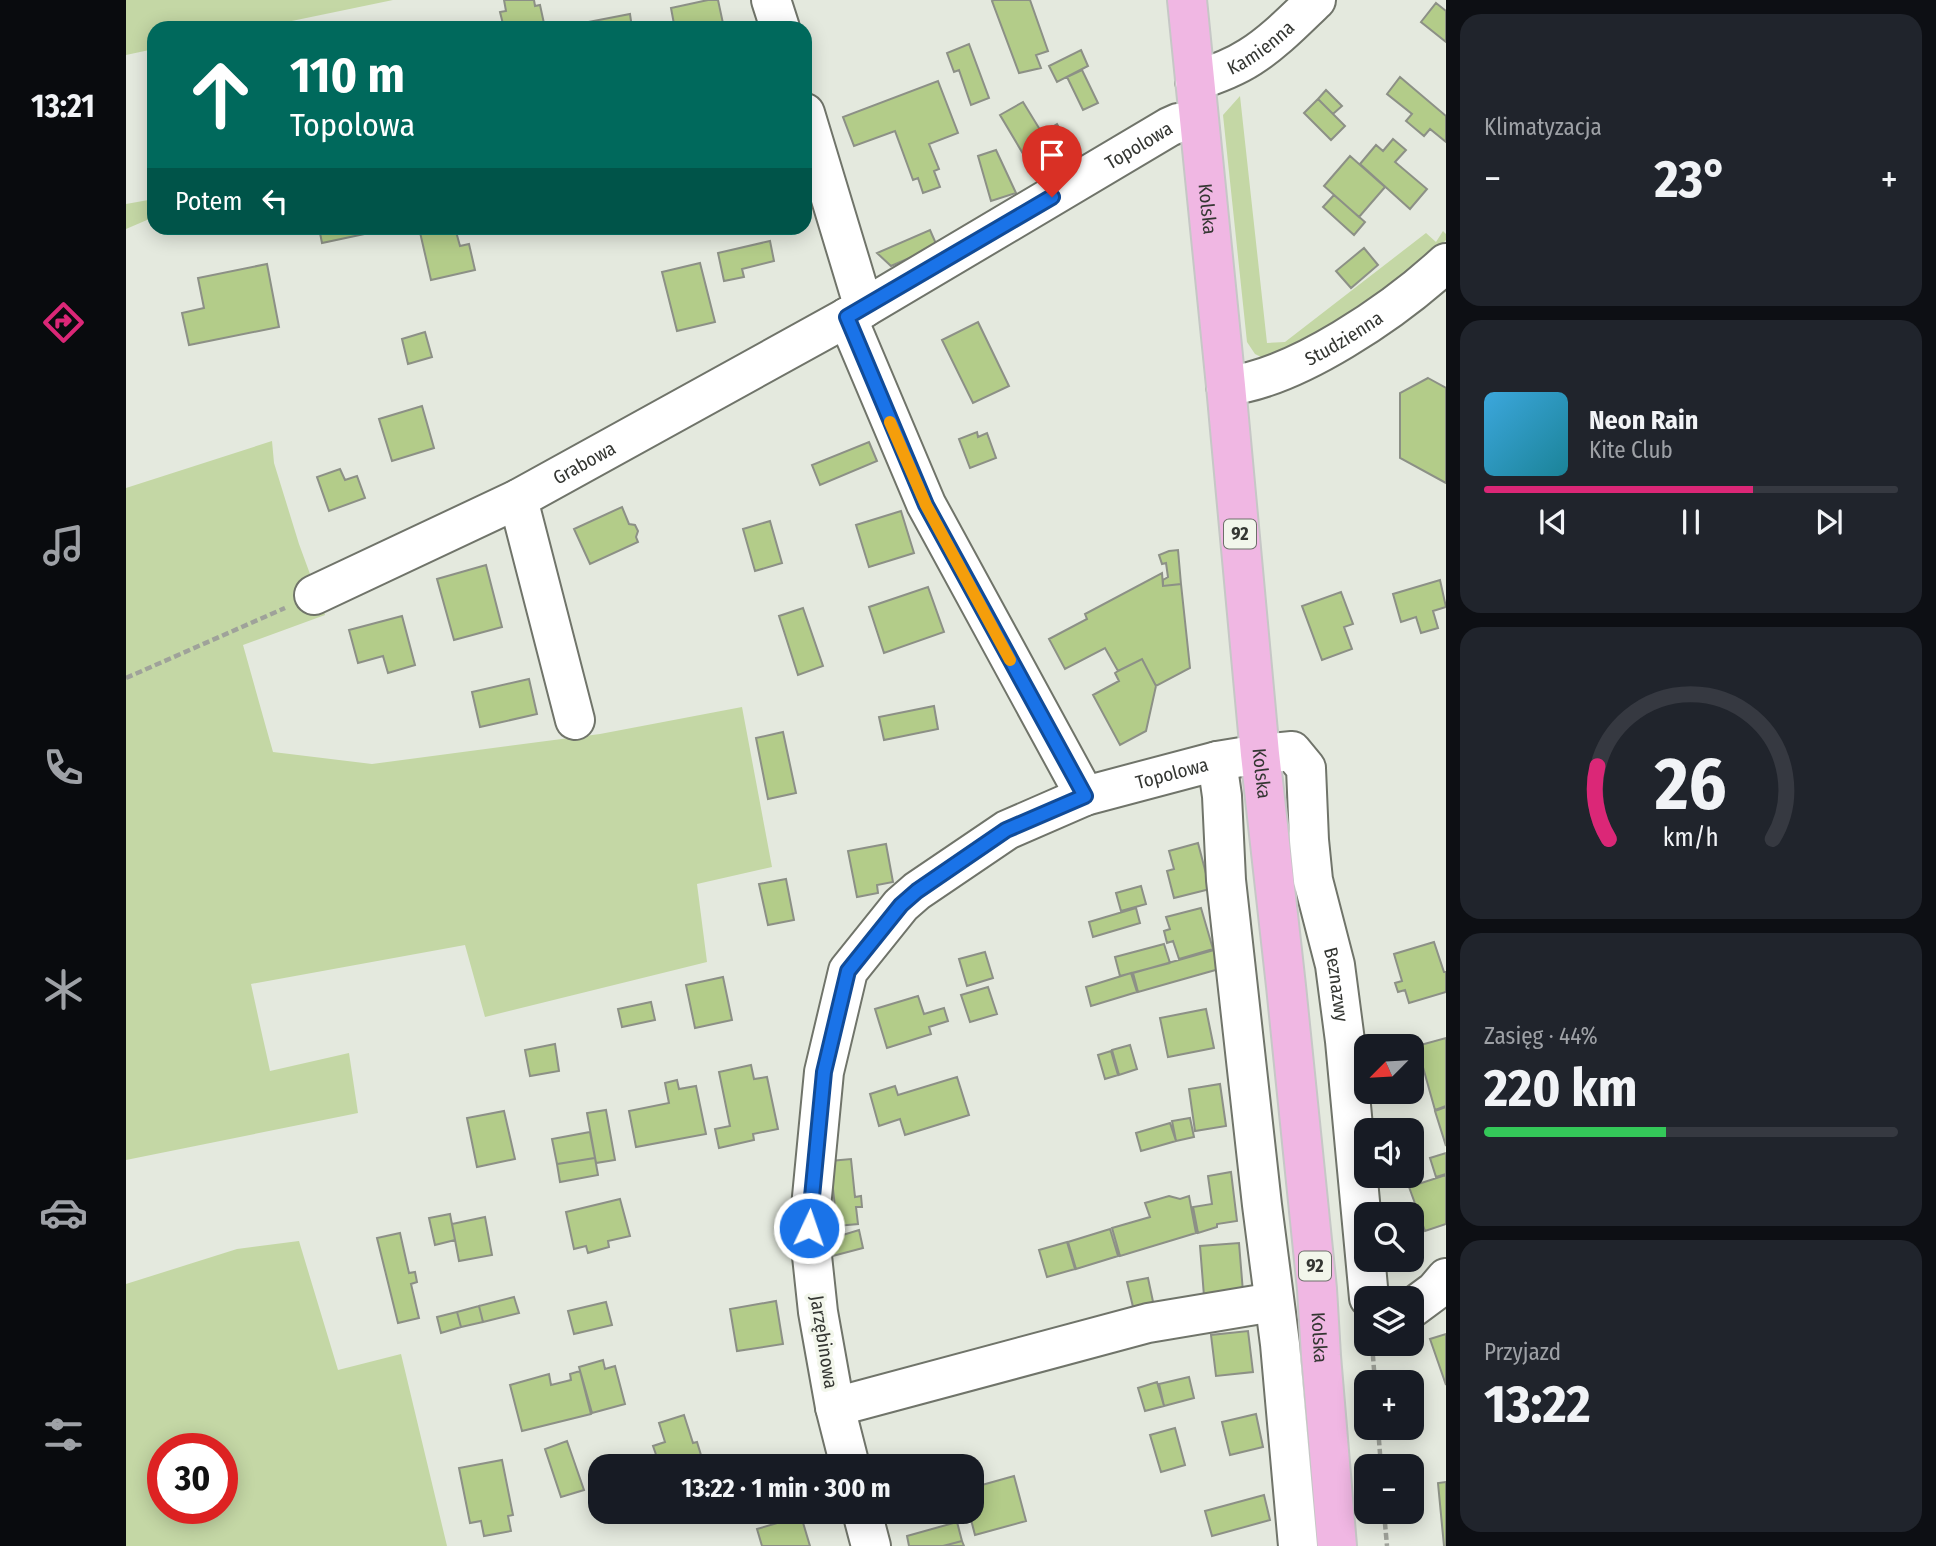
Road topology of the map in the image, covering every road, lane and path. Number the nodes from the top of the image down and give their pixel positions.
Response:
1 (771, 0) edge
2 (1187, 0) edge
3 (1316, 0) edge
4 (778, 21) edge
5 (1195, 81) junction
6 (1198, 120) junction
7 (812, 141) edge
8 (1446, 263) edge
9 (855, 312) junction
10 (1226, 386) junction
11 (518, 499) junction
12 (314, 595) joint
13 (126, 678) edge
14 (575, 720) dead end
15 (1260, 754) junction
16 (1217, 761) junction
17 (1085, 796) junction
18 (1006, 830) joint
19 (1446, 1279) edge
20 (1367, 1286) edge
21 (1424, 1299) edge
22 (1274, 1302) junction
23 (835, 1407) junction
24 (847, 1454) edge
25 (865, 1524) edge
26 (1385, 1524) edge
27 (871, 1546) edge
28 (1298, 1546) edge
29 (1337, 1546) edge
30 (1387, 1546) edge

1 - 4 street
2 - 5 main road, Kolska / 92
3 - 5 street, Kamienna
5 - 6 main road, Kolska / 92
6 - 9 street, Topolowa
6 - 10 main road, Kolska / 92
7 - 9 street
8 - 10 street, Studzienna
9 - 11 street, Grabowa
9 - 17 street
10 - 15 main road, Kolska / 92
11 - 12 street, Grabowa
11 - 14 street
12 - 13 path
15 - 16 street, Topolowa
15 - 20 street, Beznazwy
15 - 29 main road, Kolska / 92
16 - 17 street, Topolowa
16 - 22 street
17 - 18 street, Topolowa
18 - 23 street, Jarzębinowa
19 - 21 street
22 - 23 street
22 - 28 street
23 - 24 street, Jarzębinowa
25 - 27 street
26 - 30 path

